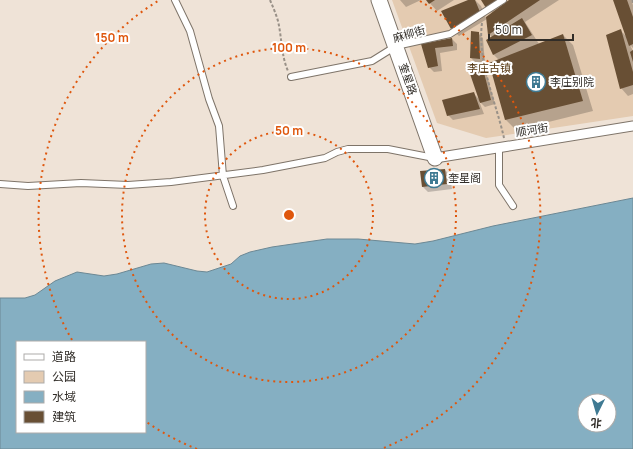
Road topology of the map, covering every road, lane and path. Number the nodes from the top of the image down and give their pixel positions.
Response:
1 (175, 0) edge
2 (270, 0) edge
3 (379, 0) edge
4 (503, 0) edge
5 (632, 0) edge
6 (633, 3) edge
7 (484, 12) junction
8 (396, 46) junction
9 (291, 77) joint
10 (633, 126) edge
11 (503, 147) junction
12 (435, 158) junction
13 (223, 176) junction
14 (0, 184) edge
15 (233, 206) dead end
16 (513, 206) dead end

1 - 13 lane
2 - 9 path
3 - 8 street, 奎星路
4 - 7 lane, 麻柳街
5 - 6 path
7 - 8 lane, 麻柳街
7 - 11 path
8 - 9 lane, 麻柳街
8 - 12 street, 奎星路
10 - 11 street, 顺河街
11 - 12 street, 顺河街
11 - 16 lane
12 - 13 lane
13 - 14 lane
13 - 15 lane

